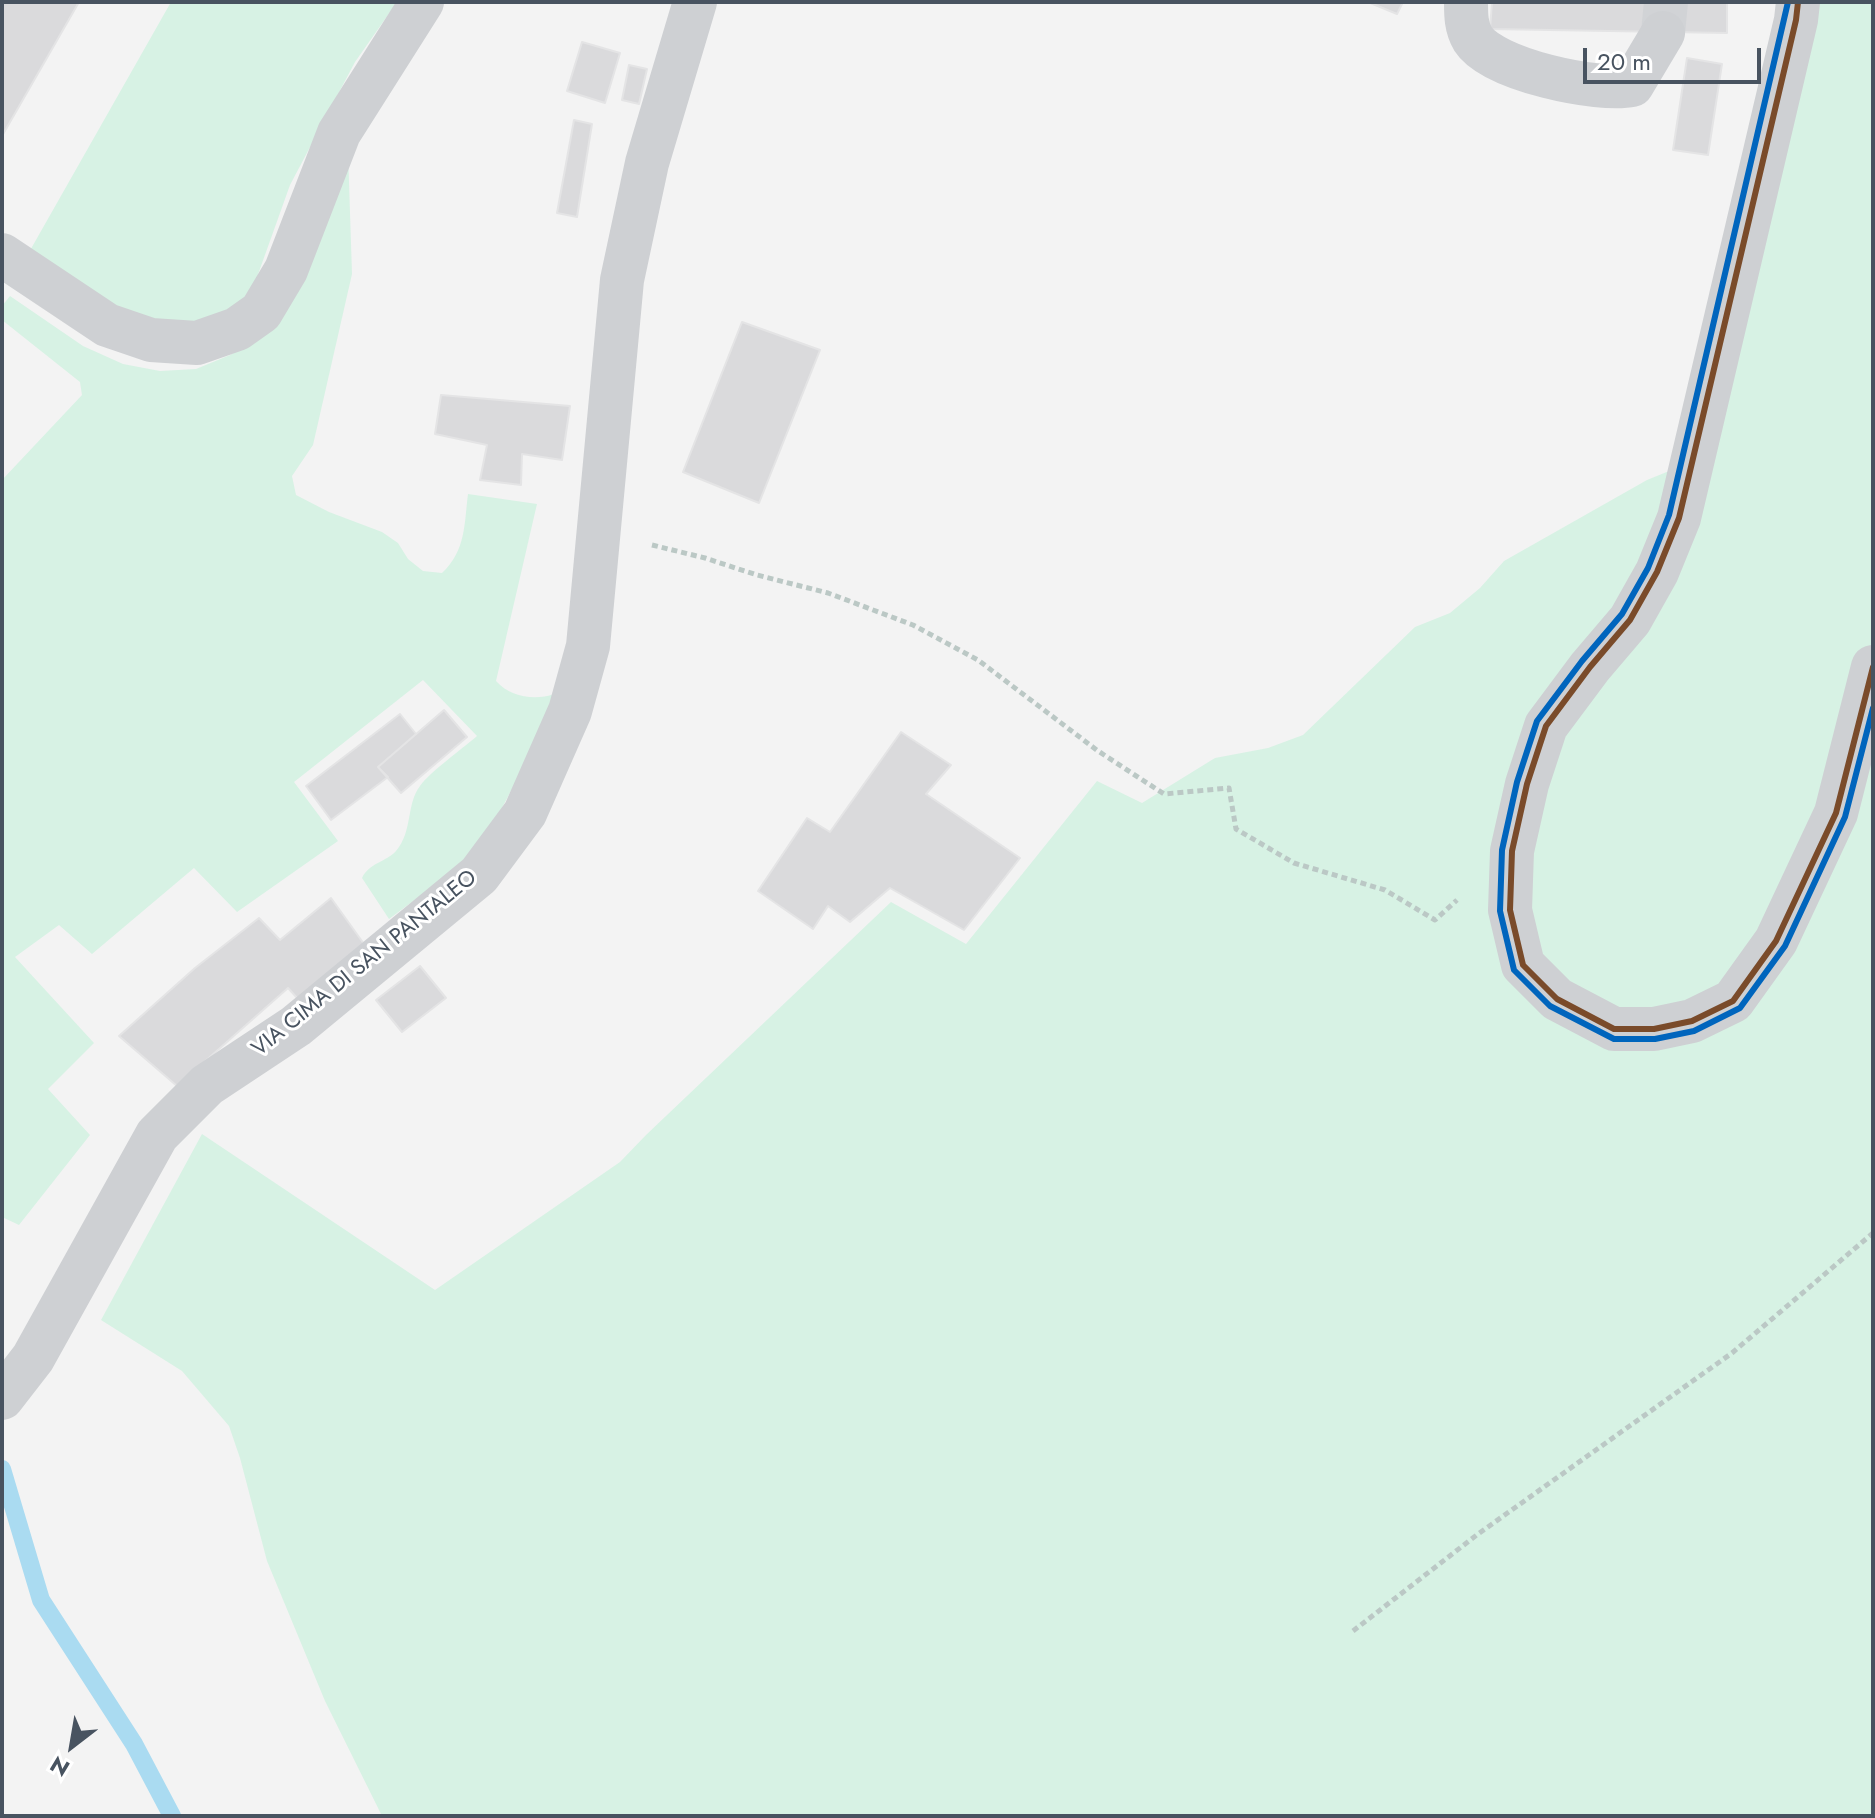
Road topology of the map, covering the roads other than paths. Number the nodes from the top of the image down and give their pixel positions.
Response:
1 (422, 2) edge
2 (695, 2) edge
3 (1466, 2) edge
4 (1798, 2) edge
5 (1663, 33) tunnel mouth
6 (2, 255) edge
7 (1873, 667) edge
8 (2, 1398) edge

1 - 6 street
2 - 8 street, VIA CIMA DI SAN PANTALEO
3 - 5 street
4 - 7 street

